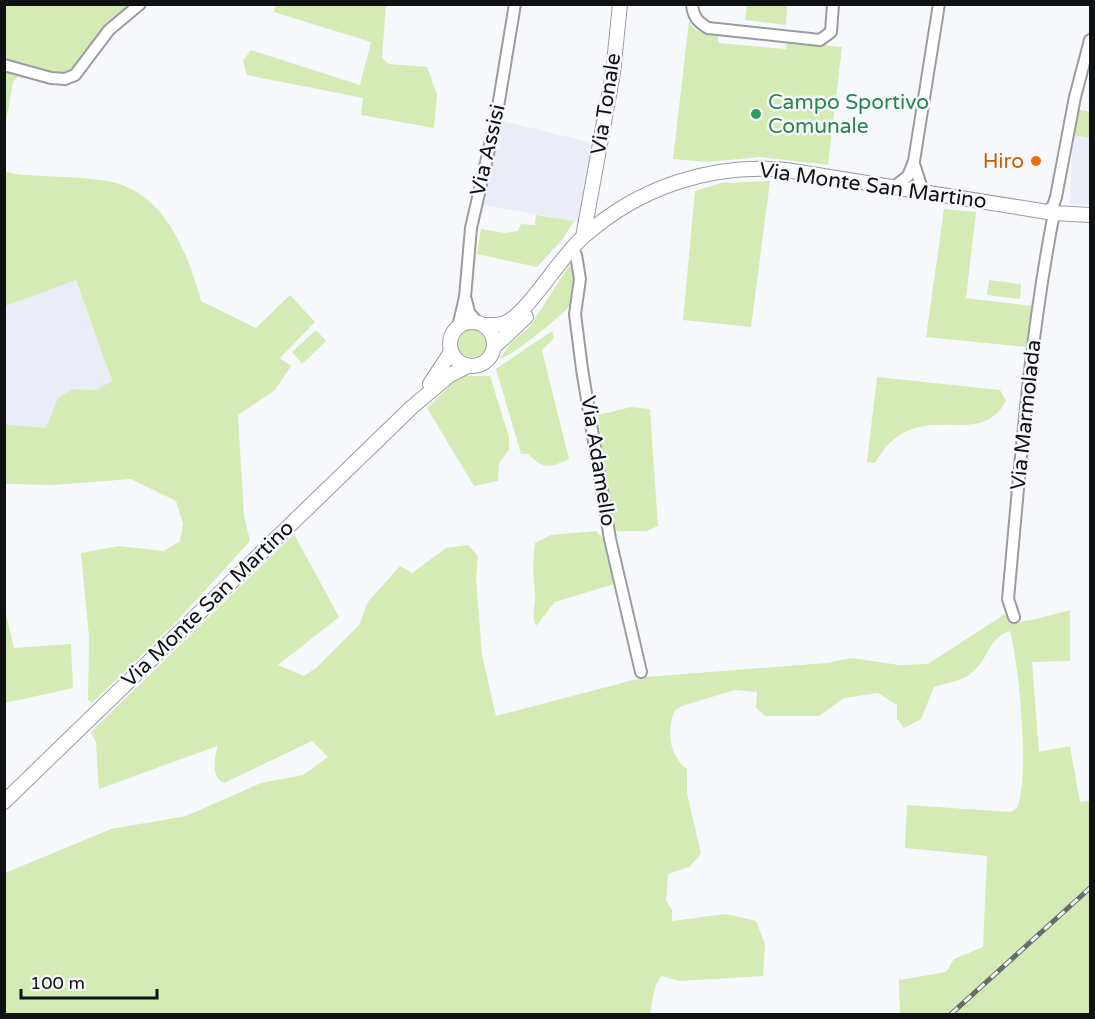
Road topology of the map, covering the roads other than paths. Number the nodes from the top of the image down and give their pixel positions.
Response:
1 (140, 4) edge
2 (515, 4) edge
3 (620, 4) edge
4 (692, 4) edge
5 (833, 4) edge
6 (939, 4) edge
7 (1090, 40) edge
8 (4, 65) edge
9 (914, 161) junction
10 (894, 187) junction
11 (923, 192) junction
12 (587, 204) junction
13 (1054, 213) junction
14 (1090, 215) edge
15 (602, 221) junction
16 (583, 237) junction
17 (571, 248) junction
18 (547, 278) junction
19 (465, 297) junction
20 (481, 323) junction
21 (458, 327) junction
22 (495, 346) junction
23 (451, 352) junction
24 (468, 366) junction
25 (412, 407) junction
26 (1014, 617) dead end
27 (641, 672) dead end
28 (4, 802) edge

1 - 8 street
2 - 19 street, Via Assisi
3 - 12 street, Via Tonale
4 - 5 street
6 - 9 street
7 - 13 street
9 - 10 street
9 - 11 street
10 - 11 street, Via Monte San Martino
10 - 15 street, Via Monte San Martino
11 - 13 street, Via Monte San Martino
12 - 15 street
12 - 16 street, Via Tonale
13 - 14 street, Via Monte San Martino
13 - 26 street, Via Marmolada
15 - 16 street, Via Monte San Martino
16 - 17 street, Via Monte San Martino
17 - 18 street, Via Monte San Martino
17 - 27 street, Via Adamello
18 - 20 street, Via Monte San Martino
18 - 22 street, Via Monte San Martino
19 - 20 street
19 - 21 street, Via Assisi
20 - 21 street, Via Monte San Martino
20 - 22 street
21 - 23 street, Via Monte San Martino
22 - 24 street, Via Monte San Martino
23 - 24 street
23 - 25 street, Via Monte San Martino
24 - 25 street, Via Monte San Martino
25 - 28 street, Via Monte San Martino

